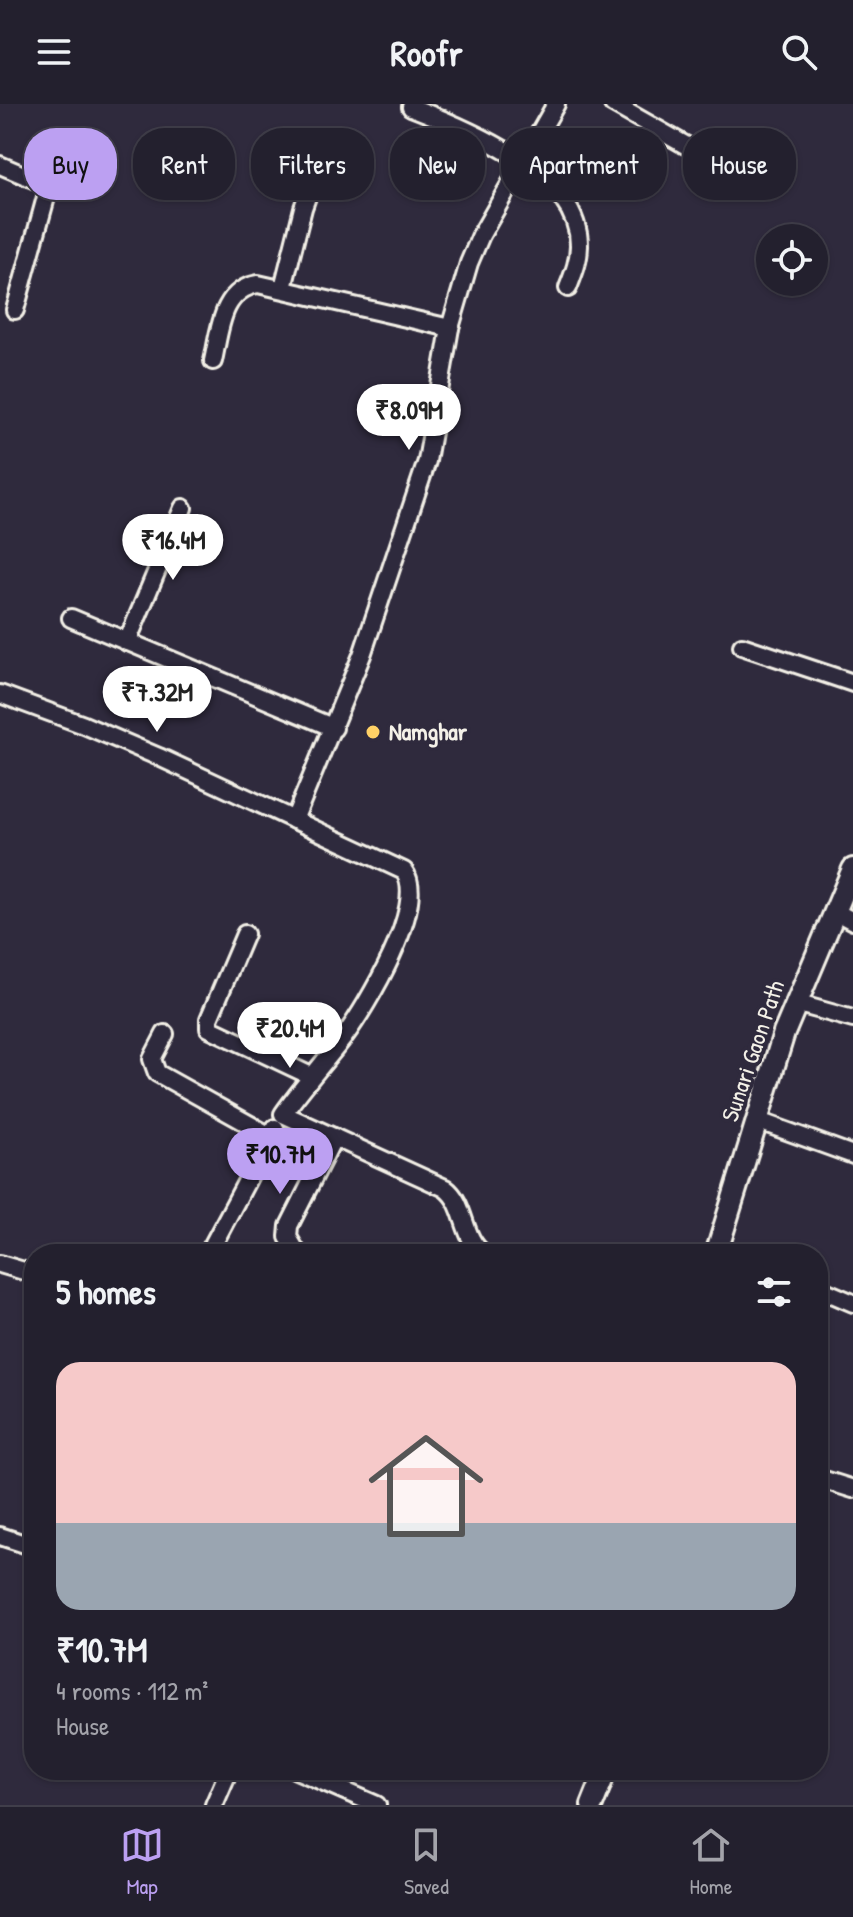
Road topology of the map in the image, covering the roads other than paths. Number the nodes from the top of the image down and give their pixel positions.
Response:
1 (556, 104) edge
2 (613, 104) edge
3 (411, 107) dead end
4 (543, 128) edge
5 (683, 144) edge
6 (501, 148) edge
7 (0, 165) edge
8 (306, 200) edge
9 (502, 200) edge
10 (560, 200) edge
11 (283, 288) junction
12 (568, 288) dead end
13 (15, 310) dead end
14 (450, 328) junction
15 (213, 361) dead end
16 (183, 508) dead end
17 (71, 618) dead end
18 (127, 642) junction
19 (742, 646) dead end
20 (853, 683) edge
21 (0, 694) edge
22 (334, 728) junction
23 (294, 820) junction
24 (852, 876) edge
25 (834, 911) junction
26 (853, 921) edge
27 (245, 934) dead end
28 (795, 1003) junction
29 (853, 1019) edge
30 (165, 1034) dead end
31 (311, 1076) junction
32 (283, 1114) junction
33 (756, 1120) junction
34 (270, 1136) junction
35 (334, 1137) junction
36 (853, 1155) edge
37 (213, 1244) edge
38 (292, 1244) edge
39 (475, 1244) edge
40 (723, 1244) edge
41 (0, 1264) edge
42 (24, 1271) edge
43 (828, 1292) edge
44 (853, 1303) edge
45 (828, 1481) edge
46 (853, 1489) edge
47 (0, 1536) edge
48 (24, 1544) edge
49 (225, 1780) edge
50 (319, 1780) edge
51 (602, 1780) edge
52 (214, 1805) edge
53 (377, 1805) edge
54 (592, 1805) edge

1 - 4 street
2 - 5 street
3 - 6 street
7 - 13 street
8 - 11 street
9 - 14 street
10 - 12 street
11 - 14 street
11 - 15 street
14 - 22 street
16 - 18 street
17 - 18 street
18 - 22 street
19 - 20 street
21 - 23 street
22 - 23 street
23 - 31 street
24 - 25 street, Sunari Gaon Path
25 - 26 street
25 - 28 street, Sunari Gaon Path
27 - 31 street
28 - 29 street
28 - 33 street, Sunari Gaon Path
30 - 34 street
31 - 32 street
32 - 34 street
32 - 35 street
33 - 36 street
33 - 40 street, Sunari Gaon Path
34 - 37 street
35 - 38 street
35 - 39 street
41 - 42 street
43 - 44 street
45 - 46 street
47 - 48 street
49 - 52 street
50 - 53 street
51 - 54 street

